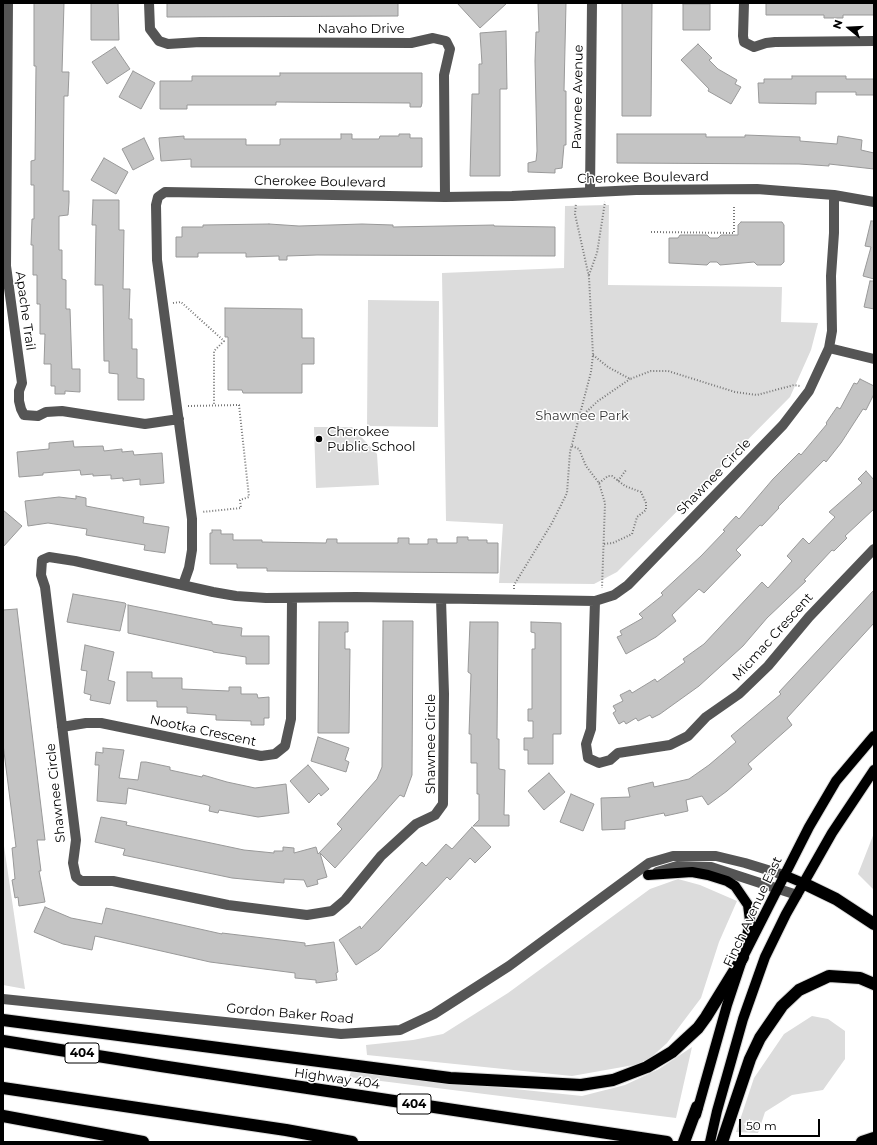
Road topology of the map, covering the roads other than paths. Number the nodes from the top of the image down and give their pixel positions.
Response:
1 (8, 3) edge
2 (149, 3) edge
3 (592, 3) edge
4 (744, 3) edge
5 (874, 41) edge
6 (590, 192) junction
7 (834, 195) junction
8 (445, 197) junction
9 (874, 202) edge
10 (829, 348) junction
11 (874, 359) edge
12 (179, 419) junction
13 (874, 549) edge
14 (183, 585) junction
15 (292, 598) junction
16 (441, 599) junction
17 (595, 601) junction
18 (62, 726) junction
19 (874, 736) edge
20 (874, 770) edge
21 (648, 875) junction
22 (784, 875) junction
23 (626, 881) junction
24 (803, 883) junction
25 (777, 889) junction
26 (797, 895) junction
27 (874, 924) edge
28 (743, 957) junction
29 (874, 984) edge
30 (3, 999) edge
31 (3, 1020) edge
32 (3, 1041) edge
33 (3, 1088) edge
34 (697, 1107) junction
35 (3, 1116) edge
36 (874, 1138) edge
37 (143, 1142) edge
38 (352, 1142) edge
39 (668, 1142) edge
40 (684, 1142) edge
41 (690, 1142) edge
42 (710, 1142) edge
43 (722, 1142) edge
44 (862, 1142) edge

1 - 12 street, Apache Trail
2 - 8 street, Navaho Drive
3 - 6 street, Pawnee Avenue
4 - 5 street
6 - 7 street, Cherokee Boulevard
6 - 8 street, Cherokee Boulevard
7 - 9 street, Cherokee Boulevard
7 - 10 street, Shawnee Circle
8 - 12 street, Cherokee Boulevard
10 - 11 street
10 - 17 street, Shawnee Circle
12 - 14 street, Cherokee Boulevard
13 - 17 street, Micmac Crescent
14 - 15 street, Shawnee Circle
14 - 18 street, Shawnee Circle
15 - 16 street, Shawnee Circle
15 - 18 street, Nootka Crescent
16 - 17 street, Shawnee Circle
16 - 18 street, Shawnee Circle
19 - 22 main road, Finch Avenue East
20 - 24 main road
21 - 23 street, Gordon Baker Road
21 - 25 street, Gordon Baker Road
21 - 28 main road
22 - 23 street, Gordon Baker Road
22 - 24 main road
22 - 25 main road, Finch Avenue East
23 - 30 street, Gordon Baker Road
24 - 26 main road
24 - 27 highway
25 - 26 street, Gordon Baker Road
25 - 28 main road, Finch Avenue East
26 - 42 main road
28 - 31 highway
28 - 34 main road, Finch Avenue East
29 - 43 highway
32 - 39 highway, Highway 404 / 404
33 - 38 highway
34 - 40 highway
34 - 41 main road, Finch Avenue East
35 - 37 highway
36 - 44 highway

